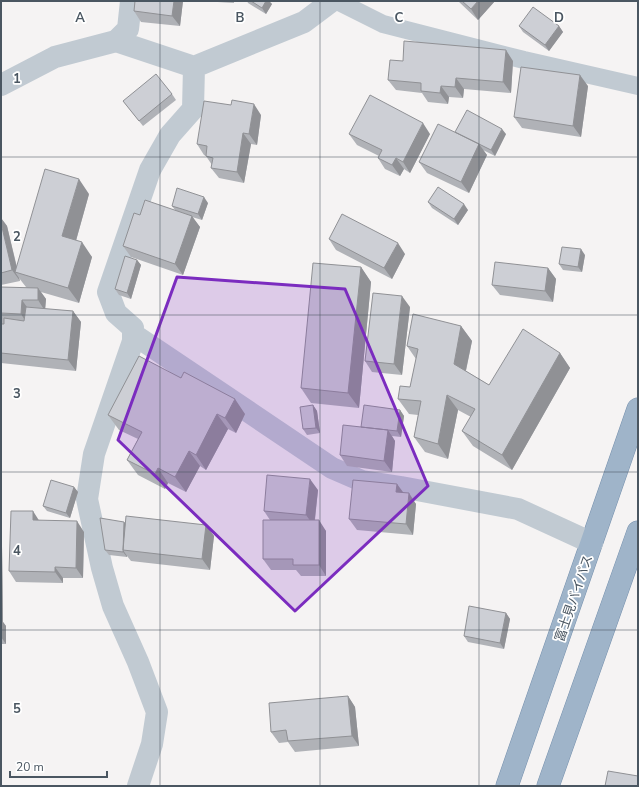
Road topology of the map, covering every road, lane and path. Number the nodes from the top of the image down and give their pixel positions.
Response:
1 (131, 1) edge
2 (332, 1) edge
3 (337, 1) edge
4 (116, 41) junction
5 (194, 67) junction
6 (1, 85) edge
7 (638, 86) edge
8 (133, 334) junction
9 (638, 409) edge
10 (638, 532) edge
11 (592, 543) junction
12 (138, 786) edge
13 (508, 786) edge
14 (548, 786) edge

1 - 4 street
2 - 5 street
3 - 7 lane
4 - 5 street
4 - 6 street
5 - 8 street
8 - 11 street
8 - 12 street
9 - 11 highway, 富士見バイパス
10 - 14 highway
11 - 13 highway, 富士見バイパス

